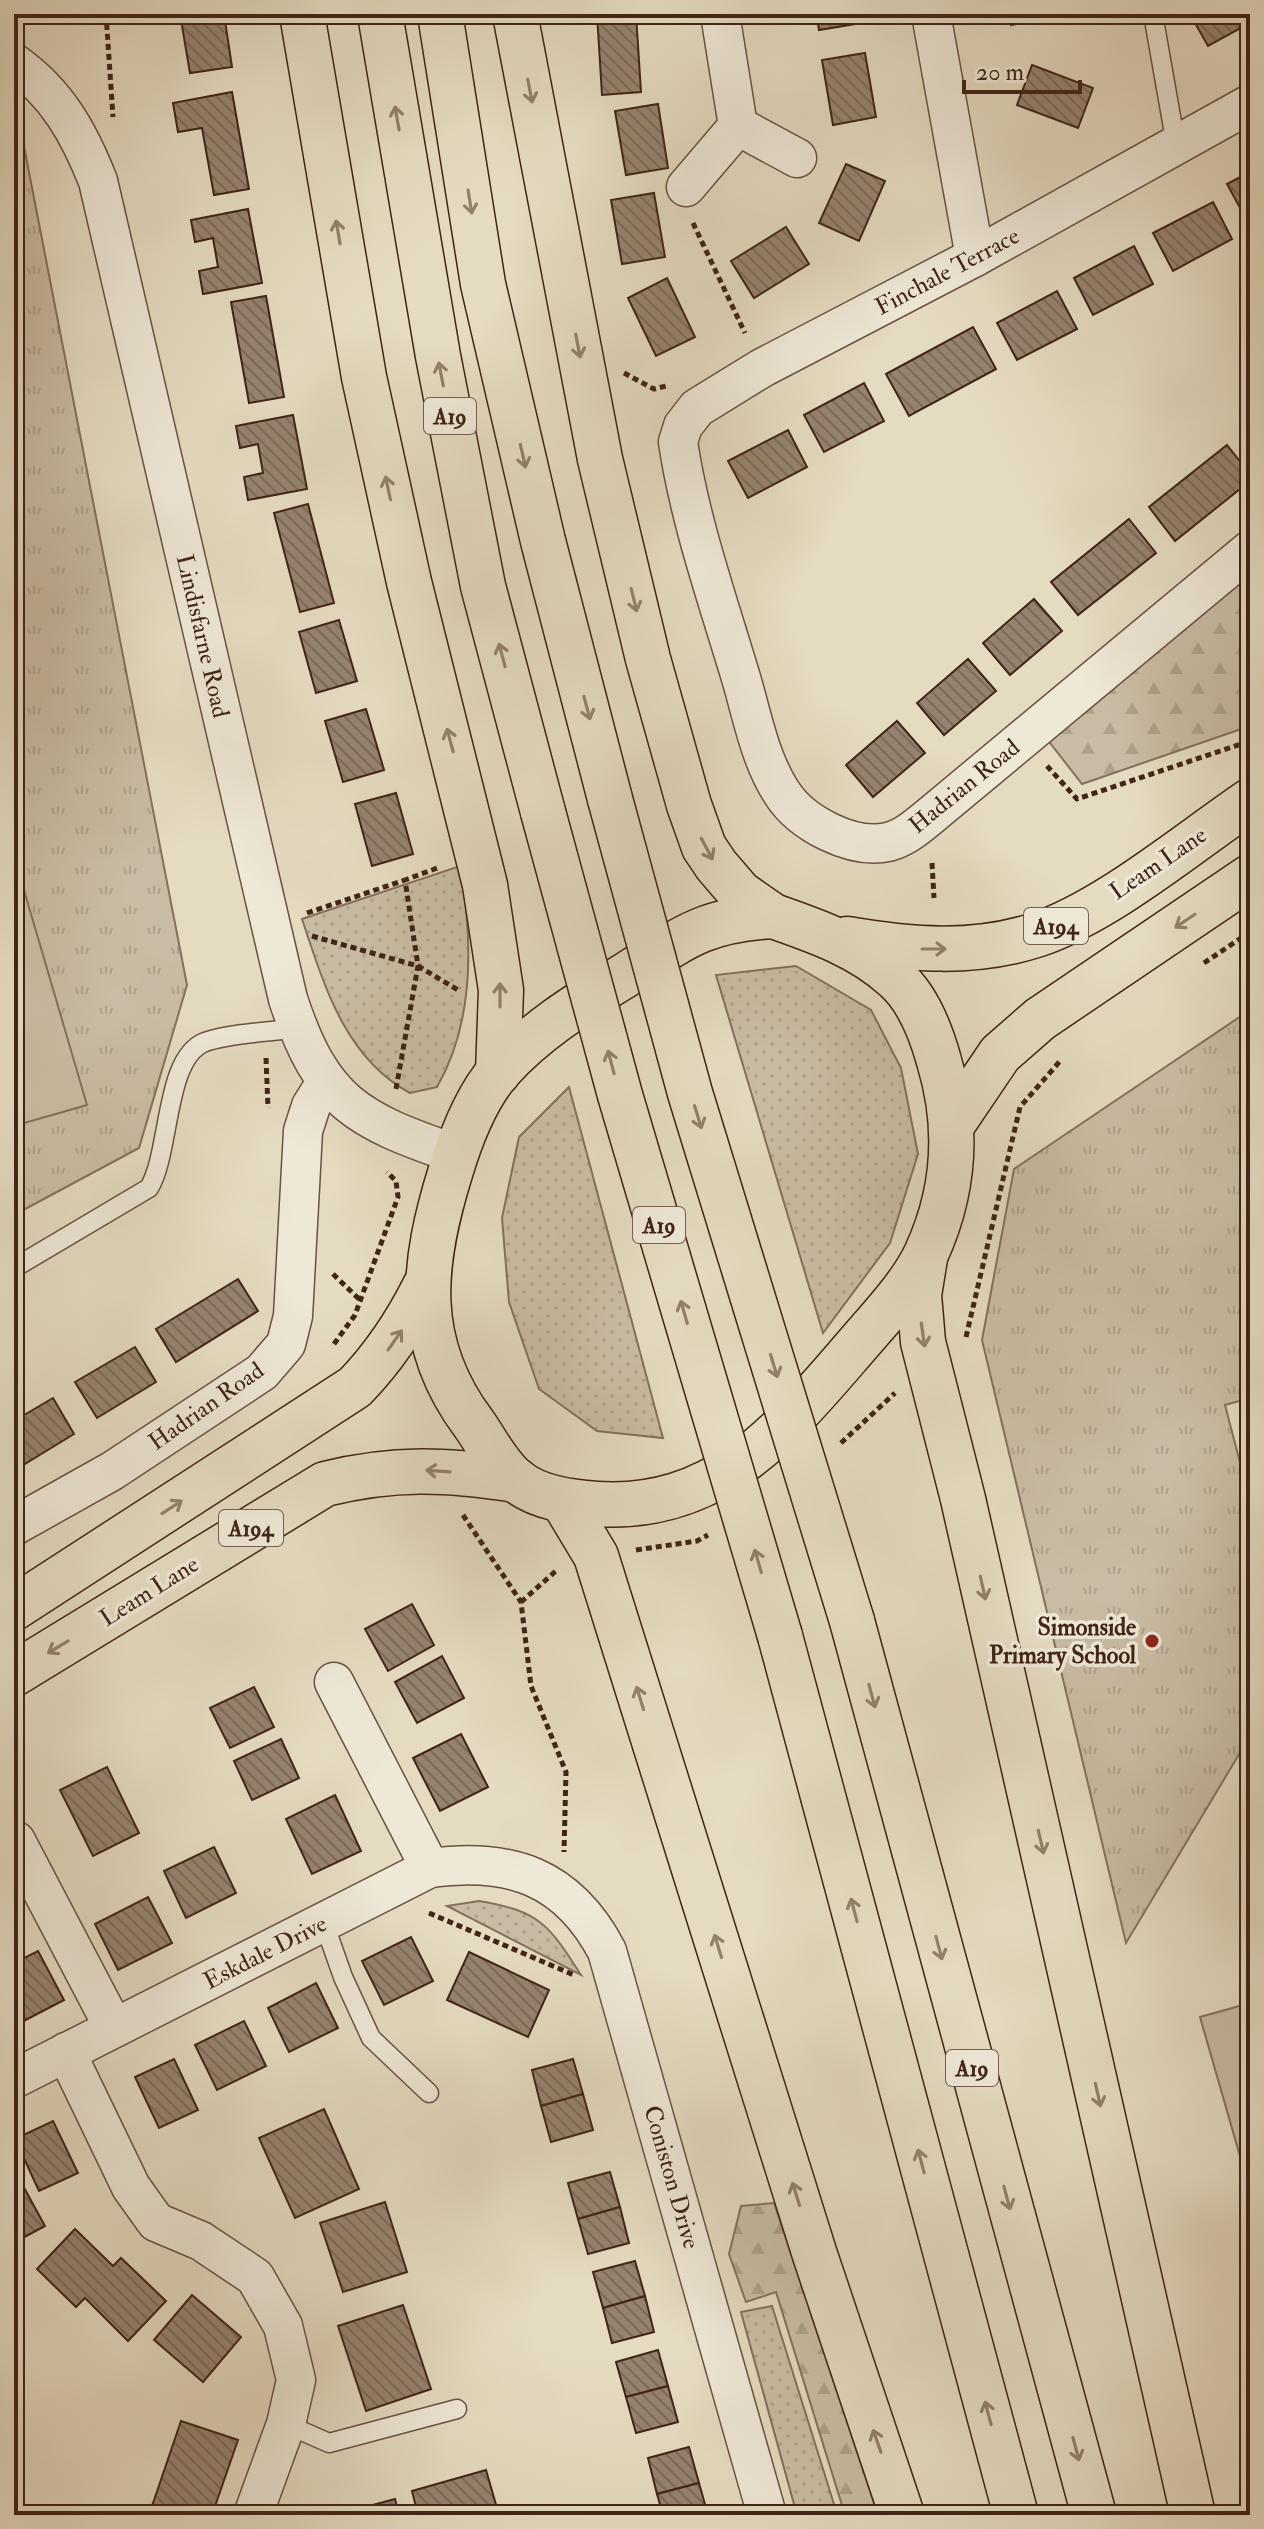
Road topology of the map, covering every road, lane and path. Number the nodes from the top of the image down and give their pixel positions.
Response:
1 (302, 14) edge
2 (380, 14) edge
3 (440, 14) edge
4 (515, 14) edge
5 (720, 14) edge
6 (931, 14) edge
7 (1153, 14) edge
8 (14, 63) edge
9 (1250, 104) edge
10 (738, 126) junction
11 (1176, 145) junction
12 (797, 158) dead end
13 (686, 187) joint
14 (975, 257) junction
15 (762, 368) junction
16 (619, 370) dead end
17 (669, 385) dead end
18 (681, 463) joint
19 (1250, 550) edge
20 (1022, 739) junction
21 (1250, 741) edge
22 (1250, 801) edge
23 (452, 863) dead end
24 (1250, 877) edge
25 (405, 880) junction
26 (773, 916) junction
27 (272, 925) junction
28 (829, 936) junction
29 (418, 966) junction
30 (458, 990) dead end
31 (298, 1028) junction
32 (498, 1073) junction
33 (326, 1082) junction
34 (952, 1125) junction
35 (386, 1131) junction
36 (456, 1154) junction
37 (925, 1258) junction
38 (324, 1265) dead end
39 (14, 1268) edge
40 (425, 1286) junction
41 (360, 1300) dead end
42 (516, 1480) junction
43 (563, 1501) junction
44 (14, 1526) edge
45 (551, 1572) dead end
46 (521, 1602) dead end
47 (14, 1608) edge
48 (14, 1674) edge
49 (334, 1682) dead end
50 (16, 1841) dead end
51 (430, 1868) junction
52 (525, 1873) joint
53 (384, 1893) junction
54 (324, 1923) junction
55 (620, 1995) junction
56 (114, 2028) junction
57 (66, 2052) junction
58 (14, 2079) edge
59 (429, 2093) dead end
60 (457, 2409) dead end
61 (286, 2424) junction
62 (253, 2515) edge
63 (767, 2515) edge
64 (902, 2515) edge
65 (1016, 2515) edge
66 (1094, 2515) edge
67 (1193, 2515) edge

32 -> 1 highway
65 -> 2 highway, A19, bridge
3 -> 66 highway, A19, bridge
4 -> 26 highway
5 - 10 street
6 - 14 street
7 - 11 lane
8 - 27 street, Lindisfarne Road
9 - 11 street, Finchale Terrace
10 - 12 street
10 - 13 street
11 - 14 street, Finchale Terrace
13 - 15 path
14 - 15 street, Finchale Terrace
15 - 18 street, Finchale Terrace
16 - 17 path
18 - 20 street, Hadrian Road
19 - 20 street, Hadrian Road
20 - 21 path
28 -> 22 highway, Leam Lane / A194
23 - 25 path
24 -> 34 highway, A194
25 - 27 path
25 - 29 path
26 - 28 highway, A194
26 - 32 highway, A194
27 - 29 path
27 - 31 street, Lindisfarne Road
28 - 34 highway, A194
29 - 30 path
29 - 35 path
31 - 33 street, Lindisfarne Road
31 - 39 lane
32 - 36 highway, A194
33 - 35 street, Lindisfarne Road
33 - 44 street, Hadrian Road
34 - 37 highway, A194
35 - 36 street, Lindisfarne Road
36 - 40 highway, A194
37 - 43 highway, A194
37 -> 67 highway
38 - 41 path
40 - 42 highway, A194
47 -> 40 highway, A194
42 - 43 highway, A194
42 -> 48 highway, Leam Lane / A194
64 -> 43 highway
45 - 46 path
49 - 51 street
50 - 56 street
51 - 52 street, Eskdale Drive
51 - 53 street, Eskdale Drive
52 - 55 street, Coniston Drive
53 - 54 street, Eskdale Drive
53 - 55 path
54 - 56 street, Eskdale Drive
54 - 59 lane
55 - 63 street, Coniston Drive
56 - 57 street, Eskdale Drive
57 - 58 street, Eskdale Drive
57 - 61 street
60 - 61 lane
61 - 62 street

